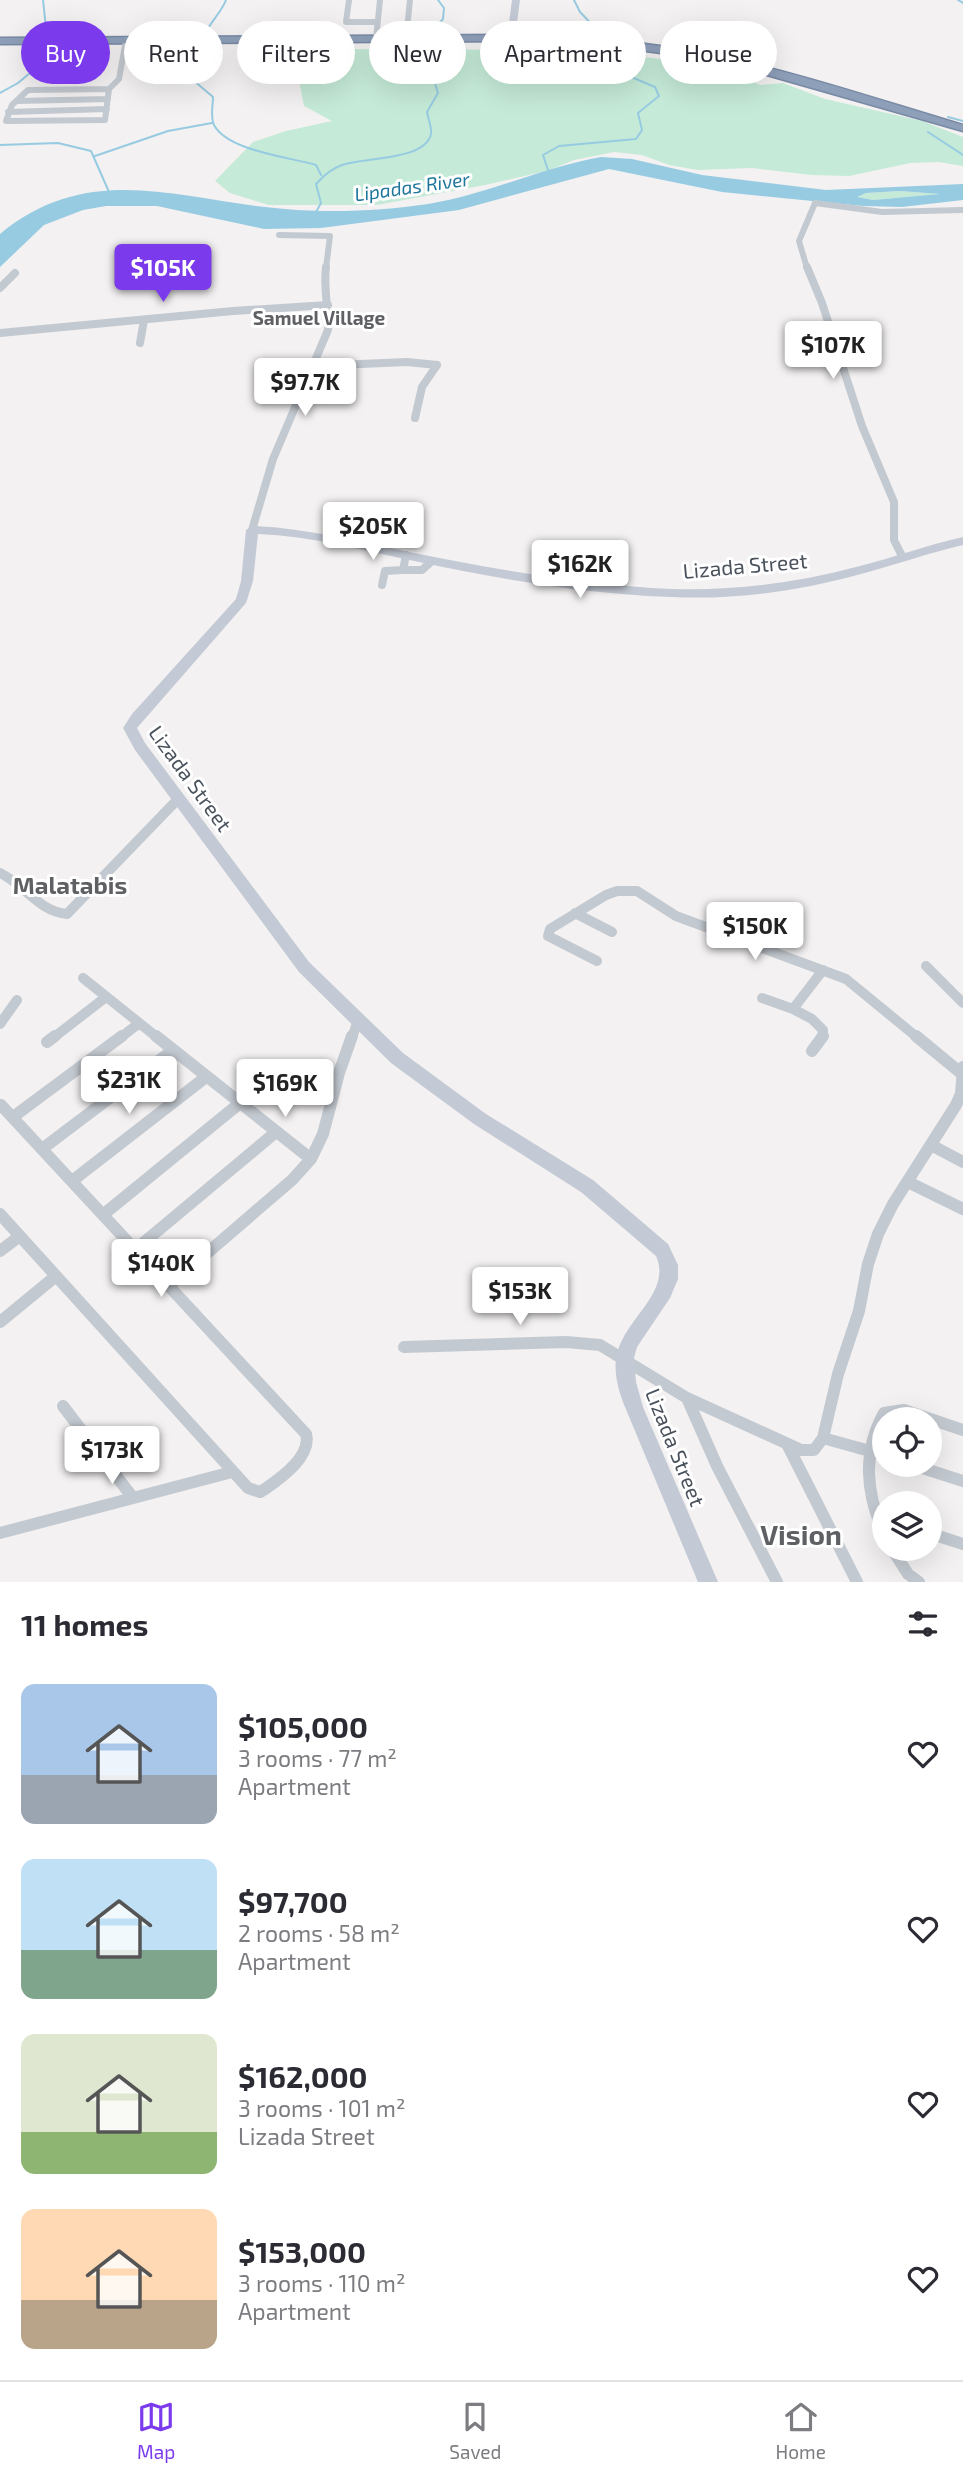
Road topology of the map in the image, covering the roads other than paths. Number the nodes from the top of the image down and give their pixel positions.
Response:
1 (349, 0) edge
2 (380, 0) edge
3 (410, 0) edge
4 (516, 0) edge
5 (377, 21) edge
6 (408, 21) edge
7 (513, 21) edge
8 (369, 22) edge
9 (369, 39) edge
10 (124, 40) edge
11 (223, 40) edge
12 (0, 41) edge
13 (646, 48) edge
14 (124, 51) edge
15 (109, 89) junction
16 (108, 99) junction
17 (16, 101) junction
18 (107, 109) junction
19 (8, 112) junction
20 (963, 128) edge
21 (963, 210) edge
22 (279, 235) dead end
23 (15, 274) dead end
24 (0, 288) edge
25 (328, 305) junction
26 (144, 320) junction
27 (0, 333) edge
28 (140, 343) dead end
29 (314, 366) junction
30 (415, 418) dead end
31 (252, 530) junction
32 (963, 541) edge
33 (406, 555) junction
34 (902, 556) junction
35 (432, 561) junction
36 (404, 570) junction
37 (382, 585) dead end
38 (179, 798) junction
39 (0, 873) edge
40 (575, 912) junction
41 (612, 932) dead end
42 (597, 961) dead end
43 (926, 966) dead end
44 (823, 970) junction
45 (83, 978) dead end
46 (106, 997) junction
47 (762, 998) dead end
48 (17, 1000) dead end
49 (963, 1003) edge
50 (793, 1009) junction
51 (358, 1020) junction
52 (0, 1024) edge
53 (138, 1024) junction
54 (47, 1042) dead end
55 (173, 1050) junction
56 (811, 1051) dead end
57 (962, 1076) edge
58 (206, 1077) junction
59 (240, 1103) junction
60 (1, 1105) edge
61 (13, 1117) junction
62 (276, 1132) junction
63 (931, 1145) junction
64 (42, 1149) junction
65 (311, 1159) junction
66 (963, 1162) edge
67 (72, 1181) junction
68 (908, 1182) junction
69 (963, 1209) edge
70 (0, 1214) edge
71 (104, 1214) junction
72 (20, 1236) junction
73 (136, 1249) junction
74 (0, 1251) edge
75 (57, 1276) junction
76 (170, 1284) junction
77 (0, 1322) edge
78 (404, 1347) dead end
79 (625, 1358) junction
80 (687, 1398) junction
81 (63, 1406) dead end
82 (942, 1423) edge
83 (963, 1430) edge
84 (823, 1438) junction
85 (787, 1444) junction
86 (872, 1452) edge
87 (232, 1472) junction
88 (942, 1474) edge
89 (872, 1475) edge
90 (963, 1481) edge
91 (133, 1498) junction
92 (872, 1503) edge
93 (0, 1533) edge
94 (942, 1537) edge
95 (963, 1544) edge
96 (900, 1561) edge
97 (708, 1582) edge
98 (776, 1582) edge
99 (857, 1582) edge
100 (919, 1582) edge

1 - 8 street
2 - 5 street
3 - 6 street
4 - 7 street
9 - 11 highway
10 - 12 highway
13 - 20 highway
14 - 15 street
15 - 16 street
15 - 17 street
16 - 17 street
16 - 18 street
17 - 19 street
18 - 19 street
18 - 19 street
21 - 34 street
22 - 25 street
23 - 24 street
25 - 26 street
25 - 29 street
26 - 27 street
26 - 28 street
29 - 30 street
29 - 31 street
31 - 33 street, Lizada Street
31 - 38 street, Lizada Street
32 - 34 street, Lizada Street
33 - 35 street, Lizada Street
33 - 36 street
34 - 35 street, Lizada Street
35 - 36 street
36 - 37 street
38 - 39 street
38 - 51 street, Lizada Street
40 - 41 street
40 - 42 street
40 - 44 street
43 - 49 street
44 - 50 street
44 - 57 street
45 - 46 street
46 - 53 street
46 - 54 street
47 - 50 street
48 - 52 street
50 - 56 street
51 - 65 street
51 - 79 street, Lizada Street
53 - 55 street
53 - 61 street
55 - 58 street
55 - 64 street
57 - 63 street
58 - 59 street
58 - 67 street
59 - 62 street
59 - 71 street
60 - 61 street
61 - 64 street
62 - 65 street
62 - 73 street
63 - 66 street
63 - 68 street
64 - 67 street
65 - 76 street
67 - 71 street
68 - 69 street
68 - 84 street
70 - 72 street
71 - 73 street
72 - 74 street
72 - 75 street
73 - 76 street
75 - 77 street
75 - 87 street
76 - 87 street
78 - 79 street
79 - 80 street
79 - 97 street, Lizada Street
80 - 85 street
80 - 98 street
81 - 91 street
82 - 83 street
84 - 85 street
84 - 86 street
85 - 99 street
87 - 91 street
88 - 90 street
89 - 92 street
91 - 93 street
94 - 95 street
96 - 100 street

